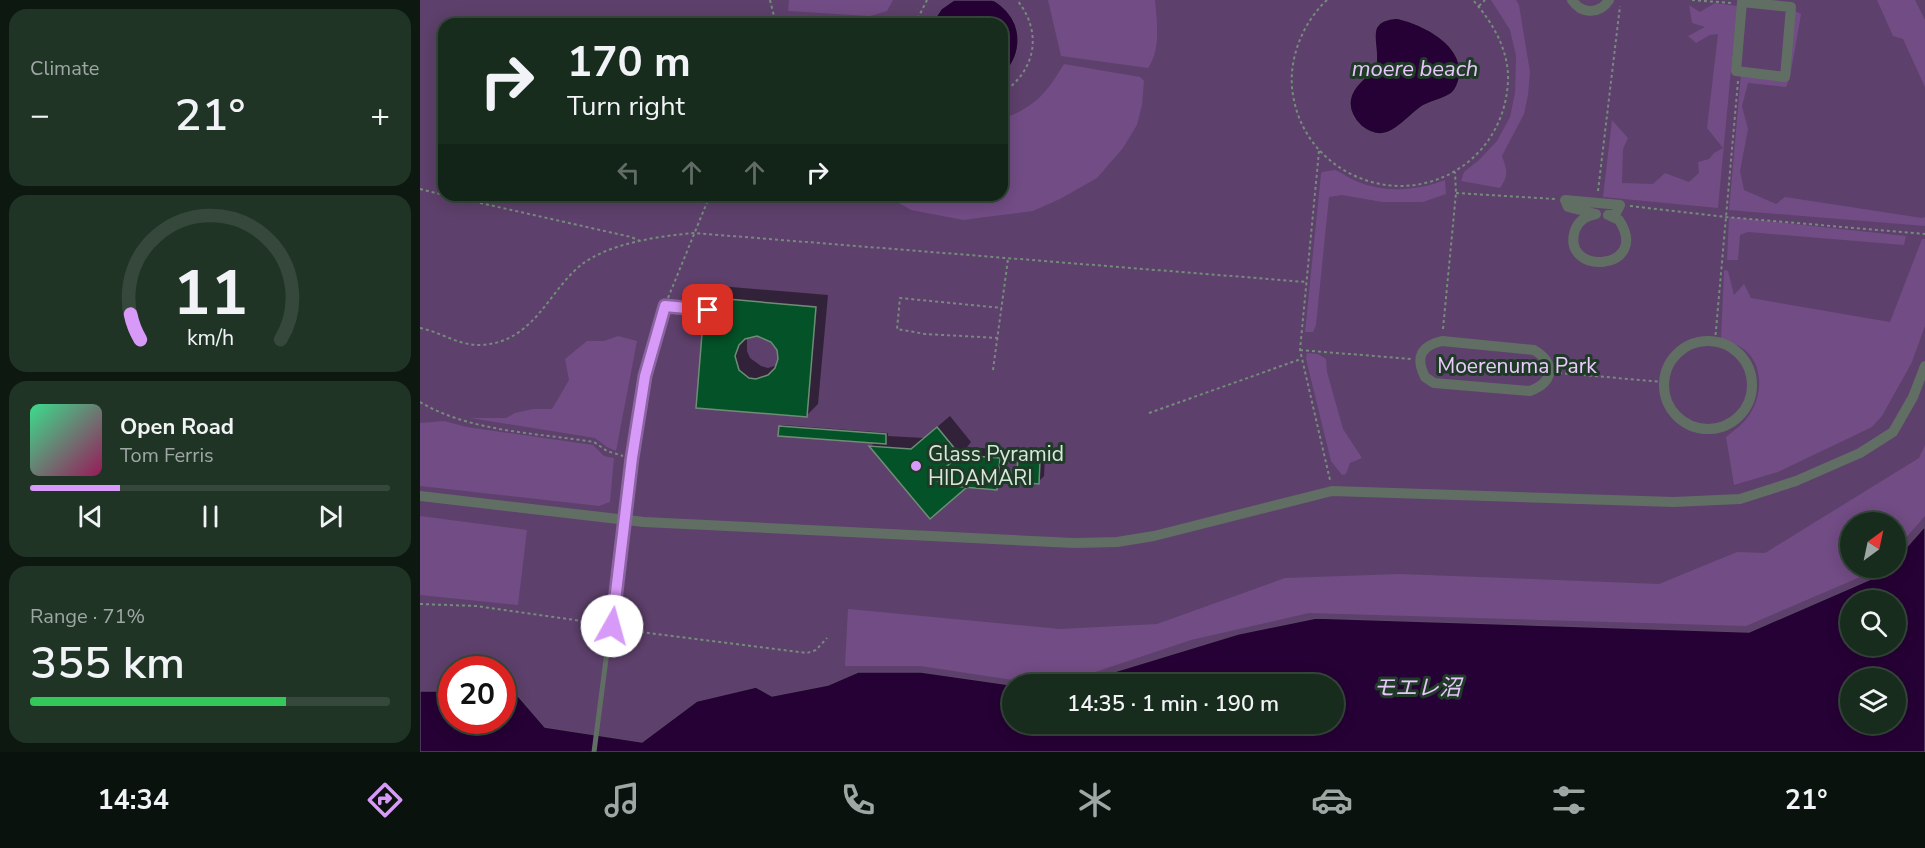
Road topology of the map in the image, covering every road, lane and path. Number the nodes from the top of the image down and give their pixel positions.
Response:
1 (770, 0) edge
2 (927, 0) edge
3 (1017, 0) edge
4 (1327, 0) edge
5 (1473, 0) edge
6 (1485, 0) edge
7 (1572, 0) edge
8 (1609, 0) edge
9 (1620, 0) edge
10 (1692, 0) edge
11 (1742, 4) junction
12 (1479, 6) junction
13 (775, 18) edge
14 (918, 18) edge
15 (1738, 71) junction
16 (1008, 89) edge
17 (1319, 151) junction
18 (1455, 172) junction
19 (420, 189) edge
20 (438, 193) edge
21 (1456, 193) junction
22 (1565, 200) junction
23 (472, 201) edge
24 (707, 201) edge
25 (1597, 202) junction
26 (1620, 205) junction
27 (1726, 217) junction
28 (694, 233) junction
29 (1925, 234) edge
30 (640, 242) junction
31 (1008, 259) junction
32 (1306, 282) junction
33 (665, 306) junction
34 (1002, 308) junction
35 (708, 310) dead end
36 (420, 328) edge
37 (998, 338) junction
38 (1442, 341) junction
39 (1715, 341) junction
40 (1300, 350) junction
41 (1302, 358) junction
42 (1419, 360) junction
43 (1925, 366) edge
44 (993, 370) dead end
45 (1549, 372) junction
46 (1664, 382) junction
47 (420, 402) edge
48 (1149, 413) dead end
49 (632, 458) junction
50 (1332, 491) junction
51 (420, 496) edge
52 (625, 520) junction
53 (420, 604) edge
54 (612, 627) junction
55 (827, 638) dead end
56 (594, 752) edge

1 - 13 path
2 - 14 path
3 - 16 path
4 - 17 path
5 - 12 path
6 - 12 path
7 - 8 street
9 - 25 path
10 - 11 path
11 - 15 street
11 - 15 street
12 - 18 path
15 - 27 path
17 - 18 path
17 - 32 path
18 - 21 path
19 - 20 path
21 - 22 path
21 - 38 path
22 - 25 street
22 - 26 street
23 - 30 path
24 - 28 path
25 - 26 street
26 - 27 path
27 - 29 path
27 - 39 path
28 - 30 path
28 - 31 path
28 - 33 path
30 - 36 path
31 - 32 path
31 - 34 path
32 - 40 path
33 - 35 lane
33 - 49 lane
34 - 37 path
34 - 37 path
37 - 44 path
38 - 42 street
38 - 45 street
39 - 46 street
39 - 46 street
40 - 41 path
40 - 42 path
41 - 48 path
41 - 50 path
42 - 45 street
43 - 50 street
45 - 46 path
47 - 49 path
49 - 52 lane
50 - 52 street
51 - 52 street
52 - 54 lane
53 - 54 path
54 - 55 path
54 - 56 lane

